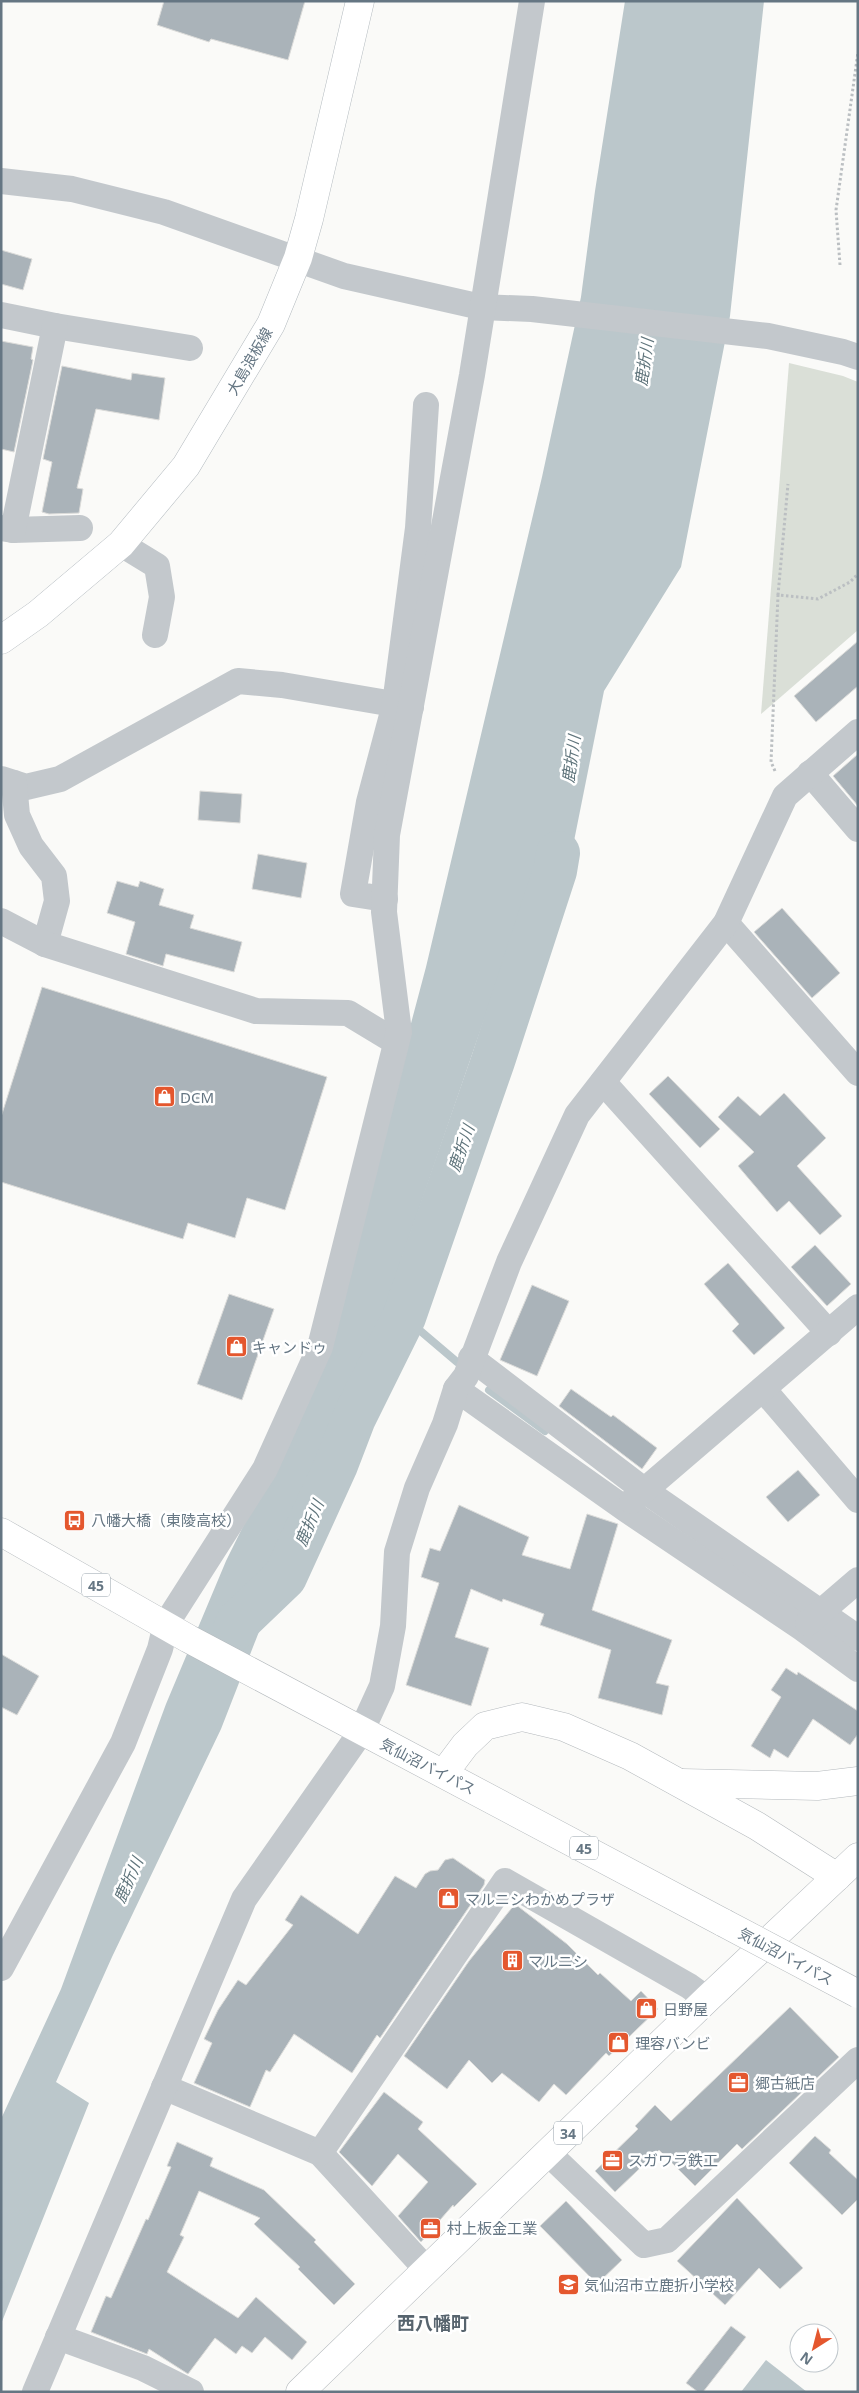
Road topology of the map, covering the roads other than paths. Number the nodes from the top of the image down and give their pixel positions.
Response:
1 (360, 1) edge
2 (532, 1) edge
3 (1, 181) edge
4 (298, 258) junction
5 (481, 307) junction
6 (1, 315) edge
7 (55, 326) junction
8 (190, 348) dead end
9 (858, 357) edge
10 (426, 405) dead end
11 (80, 528) dead end
12 (7, 529) edge
13 (121, 544) junction
14 (155, 635) dead end
15 (1, 640) edge
16 (403, 706) junction
17 (858, 732) edge
18 (810, 773) junction
19 (8, 781) edge
20 (858, 829) edge
21 (1, 921) edge
22 (726, 923) junction
23 (45, 944) junction
24 (396, 1042) junction
25 (858, 1073) edge
26 (603, 1082) junction
27 (858, 1307) edge
28 (829, 1333) junction
29 (471, 1358) junction
30 (456, 1389) junction
31 (763, 1389) junction
32 (644, 1490) junction
33 (858, 1500) edge
34 (624, 1508) junction
35 (1, 1532) edge
36 (858, 1580) edge
37 (812, 1620) junction
38 (166, 1624) junction
39 (858, 1638) edge
40 (858, 1670) edge
41 (362, 1732) junction
42 (444, 1772) junction
43 (858, 1781) edge
44 (676, 1783) junction
45 (858, 1857) edge
46 (837, 1877) junction
47 (1, 1968) edge
48 (858, 1994) edge
49 (707, 1999) junction
50 (858, 2060) edge
51 (164, 2087) junction
52 (320, 2153) junction
53 (548, 2153) junction
54 (427, 2270) junction
55 (58, 2337) junction
56 (35, 2392) edge
57 (191, 2392) edge
58 (300, 2392) edge

1 - 4 main road, 大島浪板線
2 - 5 street
3 - 4 street
4 - 5 street
4 - 13 main road, 大島浪板線
5 - 9 street
5 - 16 street
6 - 7 street
7 - 8 street
7 - 12 street
10 - 16 street
11 - 12 street
13 - 14 street
13 - 15 main road, 大島浪板線
16 - 19 street
16 - 24 street
17 - 18 street
18 - 20 street
18 - 22 street
19 - 23 street
21 - 23 street
22 - 25 street
22 - 26 street
23 - 24 street
24 - 38 street
26 - 28 street
26 - 29 street
27 - 28 street
28 - 31 street
29 - 30 street
29 - 32 street
30 - 34 street
30 - 41 street
31 - 32 street
31 - 33 street
32 - 34 street
32 - 37 street
34 - 37 street
35 - 38 main road, 気仙沼バイパス / 45
36 - 37 street
37 - 39 street
37 - 40 street
38 - 41 main road, 気仙沼バイパス / 45
38 - 47 street
41 - 42 main road, 気仙沼バイパス / 45
41 - 51 street
42 - 44 main road
42 - 48 main road, 気仙沼バイパス / 45, bridge
43 - 44 main road
44 - 46 main road
45 - 46 main road, 34
46 - 49 main road, 34
49 - 52 street
49 - 53 main road, 34
50 - 53 street
51 - 52 street
51 - 55 street
52 - 54 street
53 - 54 main road, 34
54 - 58 main road, 34
55 - 56 street
55 - 57 street

